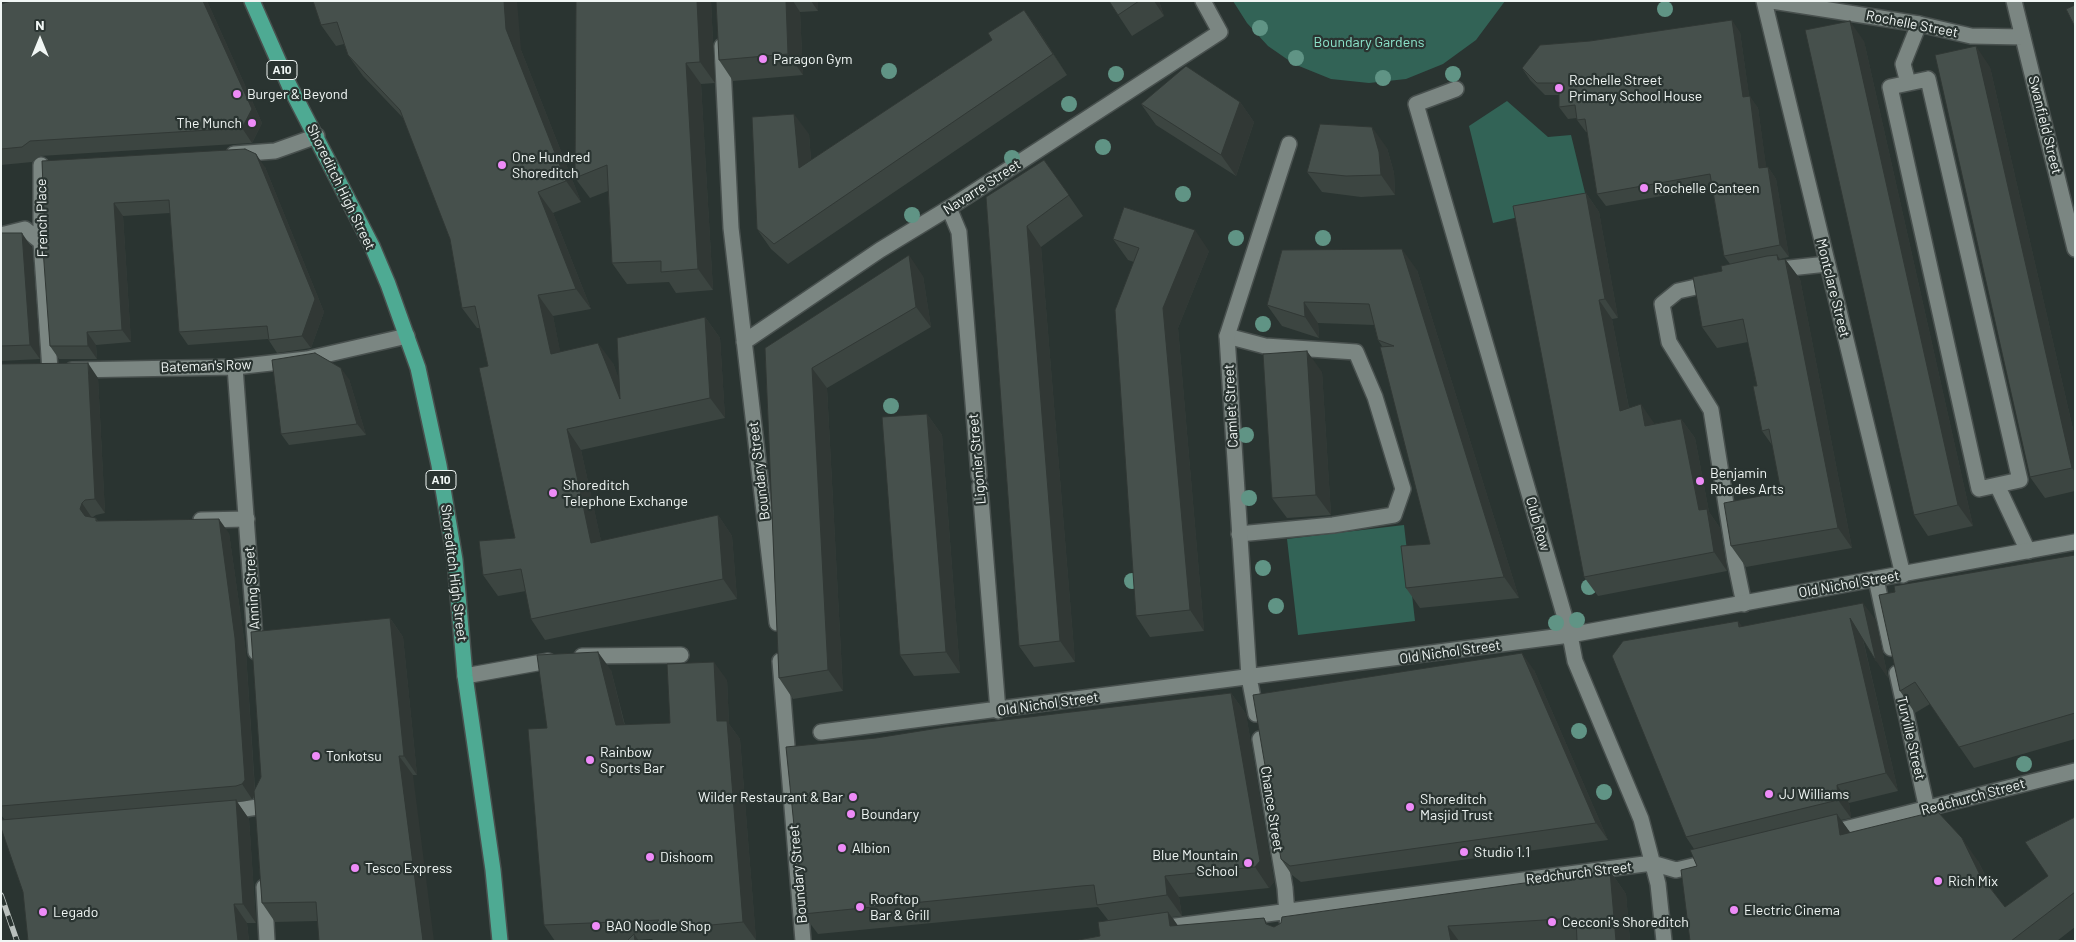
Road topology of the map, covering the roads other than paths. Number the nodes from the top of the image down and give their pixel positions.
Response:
1 (252, 1) edge
2 (1203, 1) edge
3 (1764, 1) edge
4 (1772, 1) edge
5 (2014, 1) edge
6 (1919, 24) junction
7 (722, 31) edge
8 (2024, 37) junction
9 (1908, 83) junction
10 (1456, 89) dead end
11 (317, 136) junction
12 (1289, 144) dead end
13 (217, 154) edge
14 (46, 165) edge
15 (949, 208) junction
16 (1, 235) edge
17 (41, 242) junction
18 (2075, 249) edge
19 (1827, 264) junction
20 (1753, 274) edge
21 (1725, 280) edge
22 (408, 336) junction
23 (1227, 336) junction
24 (744, 342) junction
25 (235, 367) junction
26 (30, 370) edge
27 (50, 370) junction
28 (1997, 485) junction
29 (247, 519) junction
30 (188, 520) edge
31 (1239, 534) junction
32 (2075, 542) edge
33 (2028, 551) junction
34 (1903, 575) junction
35 (1876, 579) junction
36 (1744, 604) junction
37 (1570, 635) junction
38 (681, 654) dead end
39 (576, 656) edge
40 (548, 661) edge
41 (257, 668) edge
42 (465, 676) junction
43 (1250, 677) junction
44 (998, 711) junction
45 (821, 732) dead end
46 (2075, 771) edge
47 (265, 777) edge
48 (1927, 809) junction
49 (208, 813) edge
50 (1813, 837) edge
51 (1727, 858) edge
52 (1652, 863) junction
53 (263, 875) edge
54 (1287, 910) junction
55 (1150, 930) edge
56 (267, 941) edge
57 (500, 941) edge
58 (804, 941) edge
59 (1289, 941) edge
60 (1664, 941) edge

1 - 11 highway, Shoreditch High Street / A10
2 - 15 street, Navarre Street
3 - 19 street, Montclare Street
4 - 6 street, Rochelle Street
5 - 8 street, Swanfield Street
6 - 8 street, Rochelle Street
6 - 9 street
7 - 24 street, Boundary Street
8 - 18 street, Swanfield Street
9 - 28 street
9 - 28 street
10 - 37 street, Club Row
11 - 13 street
11 - 22 highway, Shoreditch High Street / A10
12 - 23 street, Camlet Street
14 - 17 street, French Place
15 - 24 street, Navarre Street
15 - 44 street, Ligonier Street
16 - 17 street
17 - 27 street, French Place
19 - 20 street
19 - 34 street, Montclare Street
21 - 36 street
22 - 25 street, Bateman's Row
22 - 42 highway, Shoreditch High Street / A10
23 - 31 street, Camlet Street
23 - 31 street
24 - 58 street, Boundary Street
25 - 27 street, Bateman's Row
25 - 29 street, Anning Street
26 - 27 street, Bateman's Row
28 - 33 street
29 - 30 street
29 - 41 street, Anning Street
31 - 43 street, Camlet Street
32 - 33 street, Old Nichol Street
33 - 34 street, Old Nichol Street
34 - 35 street, Old Nichol Street
35 - 36 street, Old Nichol Street
35 - 48 street, Turville Street
36 - 37 street, Old Nichol Street
37 - 43 street, Old Nichol Street
37 - 52 street, Club Row
38 - 39 street
40 - 42 street
42 - 57 highway, Shoreditch High Street / A10
43 - 44 street, Old Nichol Street
43 - 54 street, Chance Street
44 - 45 street, Old Nichol Street
46 - 48 street, Redchurch Street
47 - 49 street
48 - 50 street, Redchurch Street
51 - 52 street, Redchurch Street
52 - 54 street, Redchurch Street
52 - 60 street, Club Row
53 - 56 street
54 - 55 street, Redchurch Street
54 - 59 street, Chance Street

